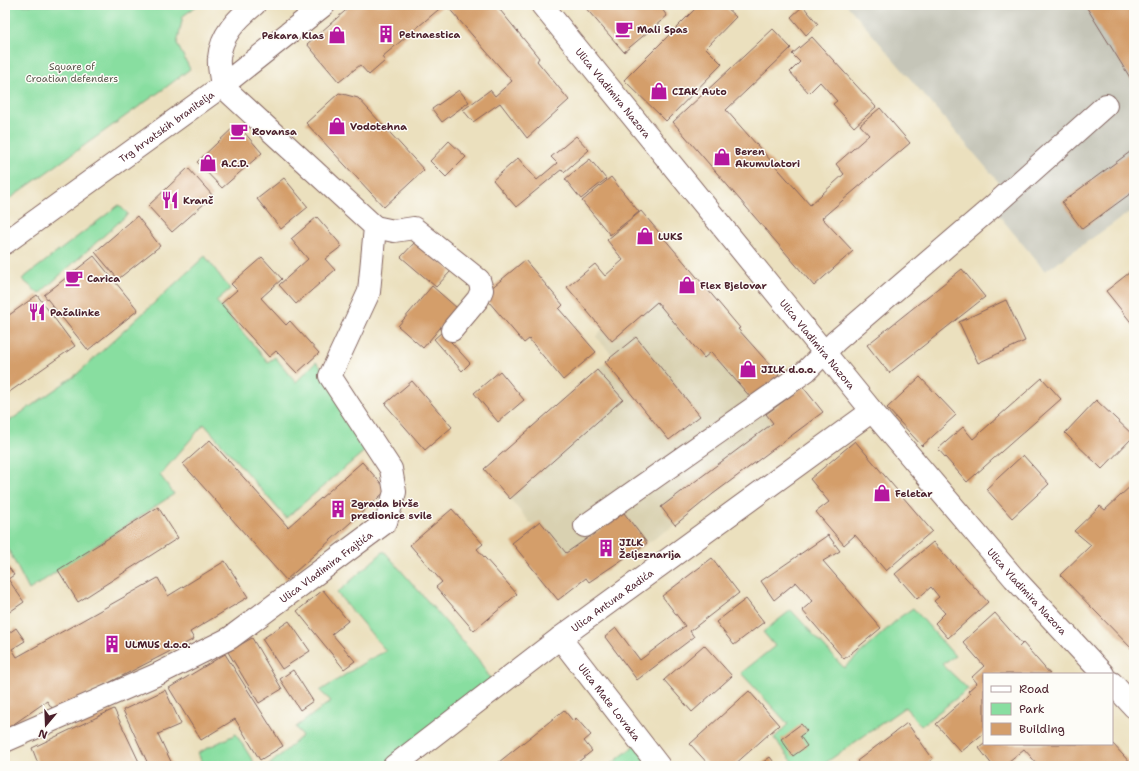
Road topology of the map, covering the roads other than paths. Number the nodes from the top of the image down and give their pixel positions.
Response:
1 (254, 5) edge
2 (324, 5) edge
3 (542, 5) edge
4 (222, 86) junction
5 (1106, 105) dead end
6 (375, 227) junction
7 (5, 243) edge
8 (452, 330) dead end
9 (824, 352) junction
10 (872, 410) junction
11 (585, 526) dead end
12 (560, 638) junction
13 (1102, 673) edge
14 (1113, 685) edge
15 (1134, 707) edge
16 (5, 741) edge
17 (394, 766) edge
18 (659, 766) edge

1 - 4 street
2 - 4 street, Trg hrvatskih branitelja
3 - 9 street, Ulica Vladimira Nazora
4 - 6 street
4 - 7 street, Trg hrvatskih branitelja
5 - 9 street
6 - 8 street
6 - 16 street, Ulica Vladimira Frajtića
9 - 10 street, Ulica Vladimira Nazora
9 - 11 street
10 - 12 street, Ulica Antuna Radića
10 - 13 street, Ulica Vladimira Nazora
12 - 17 street, Ulica Antuna Radića
12 - 18 street, Ulica Mate Lovraka
14 - 15 street

